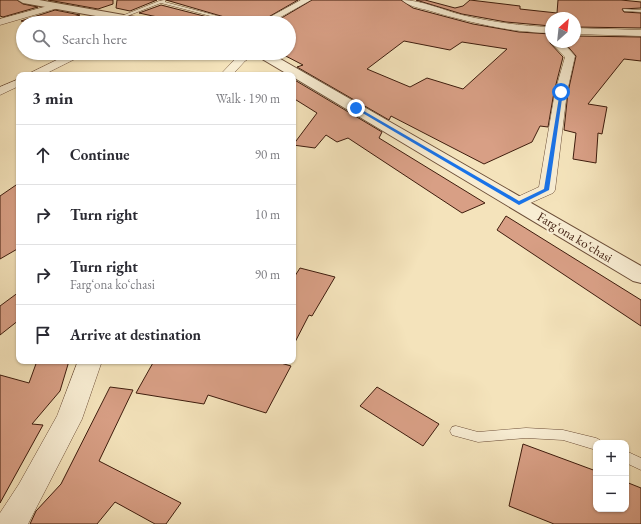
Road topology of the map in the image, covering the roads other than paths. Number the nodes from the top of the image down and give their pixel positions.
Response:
1 (23, 0) edge
2 (167, 0) edge
3 (307, 0) edge
4 (406, 0) edge
5 (160, 2) junction
6 (55, 6) junction
7 (624, 10) dead end
8 (641, 10) edge
9 (21, 16) edge
10 (110, 16) edge
11 (126, 16) edge
12 (215, 16) edge
13 (277, 16) edge
14 (16, 17) edge
15 (0, 22) edge
16 (545, 30) edge
17 (581, 31) edge
18 (641, 33) edge
19 (562, 48) edge
20 (65, 60) edge
21 (239, 60) edge
22 (273, 60) edge
23 (40, 72) edge
24 (229, 72) edge
25 (293, 72) edge
26 (296, 73) edge
27 (16, 83) edge
28 (0, 91) edge
29 (519, 204) junction
30 (641, 276) edge
31 (89, 364) edge
32 (456, 431) dead end
33 (593, 443) edge
34 (629, 458) edge
35 (641, 464) edge
36 (11, 524) edge

1 - 6 street
2 - 5 lane
3 - 13 street
4 - 16 street
5 - 11 lane
5 - 12 lane
6 - 9 street
6 - 10 street
7 - 8 lane
14 - 15 street
17 - 18 street
19 - 29 street
20 - 23 street
21 - 24 street
22 - 25 street, Fargʻona koʻchasi
26 - 29 street, Fargʻona koʻchasi
27 - 28 street
29 - 30 street, Fargʻona koʻchasi
31 - 36 street
32 - 33 lane
34 - 35 lane

